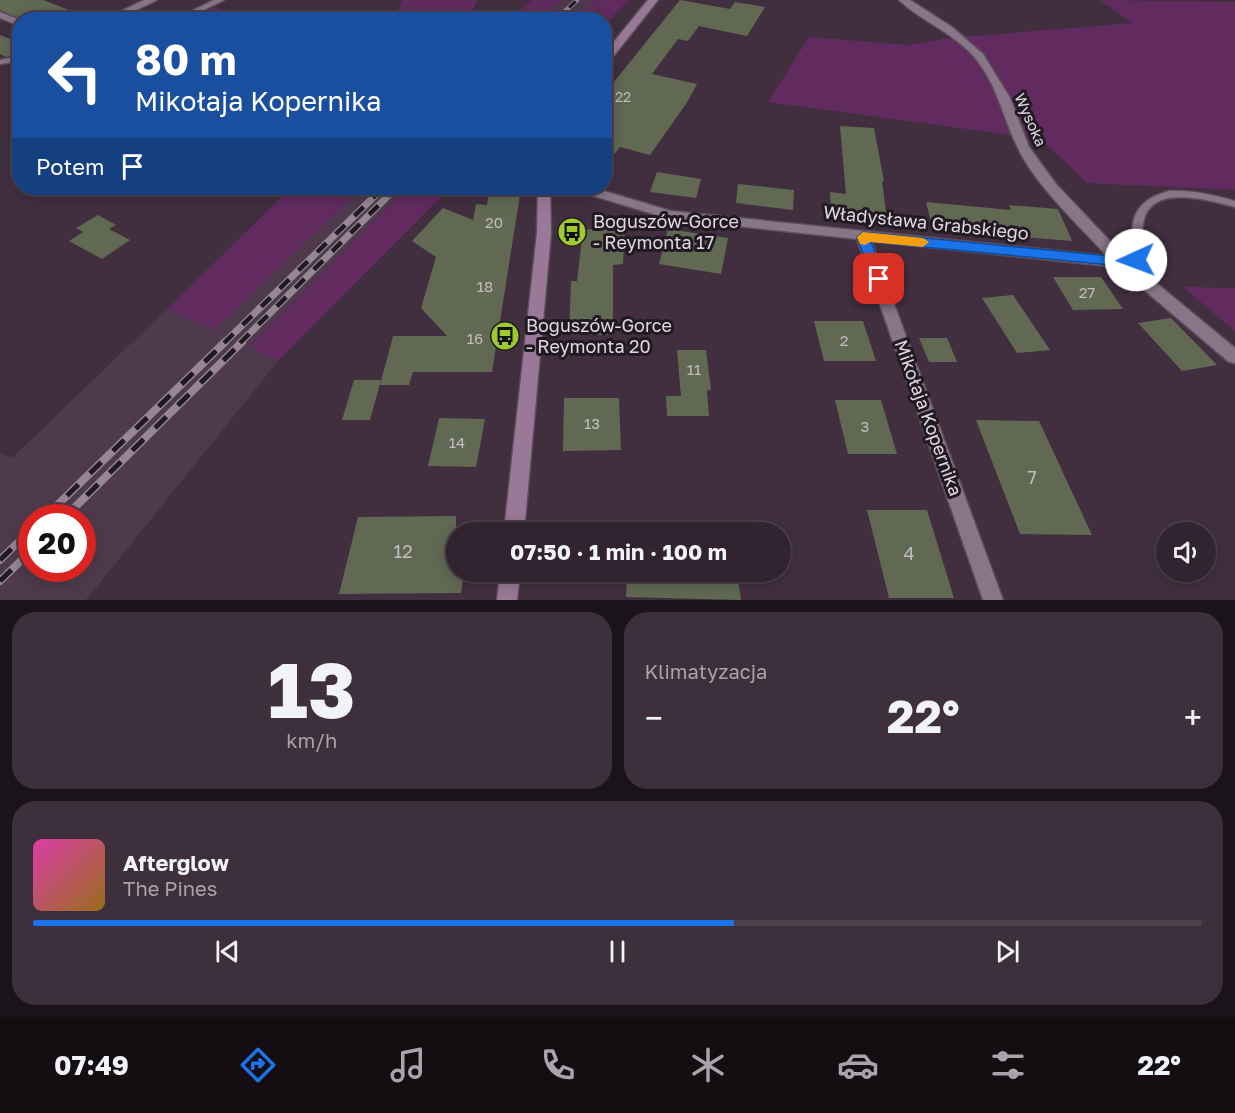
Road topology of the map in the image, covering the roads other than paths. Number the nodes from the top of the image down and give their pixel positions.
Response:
1 (152, 0) edge
2 (220, 0) edge
3 (653, 0) edge
4 (904, 0) edge
5 (125, 12) edge
6 (194, 12) edge
7 (612, 51) edge
8 (544, 195) edge
9 (605, 195) edge
10 (1235, 204) edge
11 (863, 237) junction
12 (1121, 262) junction
13 (1235, 357) edge
14 (515, 522) edge
15 (509, 582) edge
16 (507, 600) edge
17 (993, 600) edge

1 - 5 street
2 - 6 lane
3 - 7 street
4 - 12 street, Wysoka
8 - 14 street
9 - 11 street, Władysława Grabskiego
10 - 12 lane
11 - 12 street, Władysława Grabskiego
11 - 17 street, Mikołaja Kopernika
12 - 13 street
15 - 16 street

